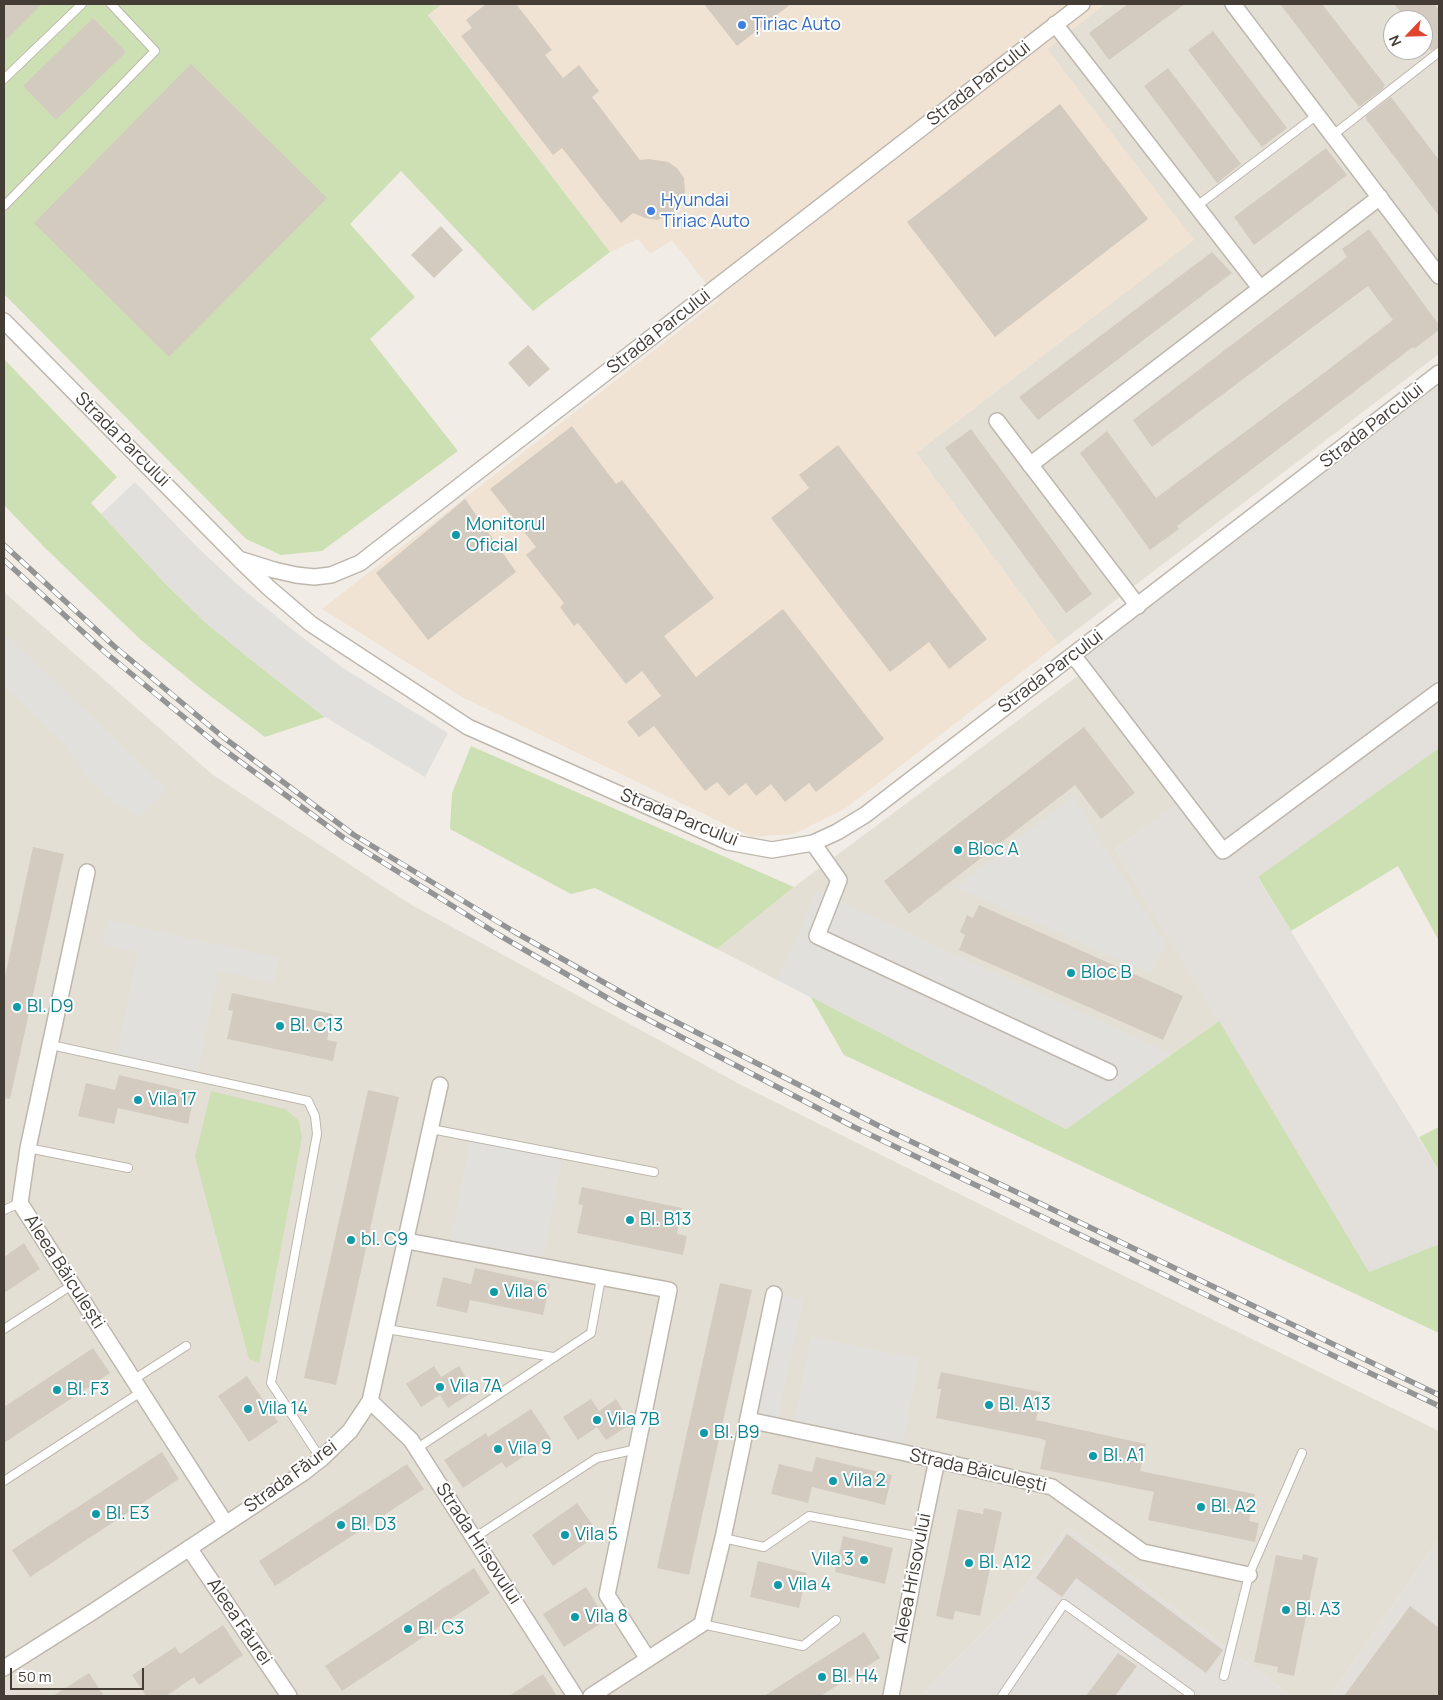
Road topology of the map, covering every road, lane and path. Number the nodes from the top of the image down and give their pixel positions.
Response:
1 (82, 4) edge
2 (111, 4) edge
3 (1082, 4) edge
4 (1233, 4) edge
5 (1056, 24) junction
6 (1439, 52) edge
7 (4, 79) edge
8 (1317, 115) junction
9 (1333, 135) junction
10 (1380, 196) junction
11 (4, 206) edge
12 (1196, 206) junction
13 (1439, 276) edge
14 (1260, 288) junction
15 (4, 321) edge
16 (1439, 374) edge
17 (997, 421) dead end
18 (1030, 465) junction
19 (240, 560) junction
20 (1138, 606) junction
21 (1074, 655) junction
22 (1439, 691) edge
23 (813, 843) junction
24 (87, 872) dead end
25 (50, 1045) junction
26 (1109, 1072) dead end
27 (440, 1085) dead end
28 (431, 1129) junction
29 (28, 1148) junction
30 (128, 1168) dead end
31 (654, 1172) dead end
32 (20, 1203) junction
33 (4, 1210) edge
34 (406, 1241) junction
35 (601, 1278) junction
36 (72, 1285) junction
37 (774, 1294) dead end
38 (4, 1329) edge
39 (387, 1329) junction
40 (186, 1346) dead end
41 (553, 1357) junction
42 (137, 1386) junction
43 (370, 1401) junction
44 (748, 1420) junction
45 (416, 1449) junction
46 (637, 1449) junction
47 (1302, 1453) dead end
48 (321, 1459) junction
49 (937, 1460) junction
50 (4, 1481) edge
51 (226, 1524) junction
52 (920, 1537) junction
53 (474, 1538) junction
54 (722, 1538) junction
55 (189, 1548) junction
56 (1249, 1575) junction
57 (836, 1620) dead end
58 (702, 1624) junction
59 (648, 1660) junction
60 (4, 1668) edge
61 (1224, 1676) dead end
62 (1190, 1694) dead end
63 (289, 1696) edge
64 (575, 1696) edge
65 (591, 1696) edge
66 (891, 1696) edge
67 (1002, 1696) edge

1 - 7 lane
2 - 11 lane
3 - 5 street, Strada Parcului
4 - 8 street
5 - 12 street
5 - 19 street, Strada Parcului
6 - 9 lane
8 - 9 street
8 - 12 lane
9 - 10 street
10 - 13 street
10 - 14 street
12 - 14 street
14 - 18 street
15 - 19 street, Strada Parcului
16 - 20 street, Strada Parcului
17 - 18 street
18 - 20 street
19 - 23 street, Strada Parcului
20 - 21 street, Strada Parcului
21 - 22 street
21 - 23 street, Strada Parcului
23 - 26 street
24 - 25 street, Aleea Băiculești
25 - 29 street, Aleea Băiculești
25 - 48 lane
27 - 28 street, Strada Făurei
28 - 31 lane
28 - 34 street, Strada Făurei
29 - 30 lane
29 - 32 street, Aleea Băiculești
32 - 33 lane
32 - 36 street, Aleea Băiculești
34 - 35 street
34 - 39 street, Strada Făurei
35 - 41 lane
35 - 46 street
36 - 38 lane
36 - 42 street, Aleea Băiculești
37 - 44 street
39 - 41 lane
39 - 43 street, Strada Făurei
40 - 42 lane
41 - 45 lane
42 - 50 lane
42 - 51 street, Aleea Băiculești
43 - 45 street, Strada Hrisovului
43 - 48 street, Strada Făurei
44 - 49 street, Strada Băiculești
44 - 54 street
45 - 53 street, Strada Hrisovului
46 - 53 lane
46 - 59 street
47 - 56 lane
48 - 51 street, Strada Făurei
49 - 52 street, Aleea Hrisovului
49 - 56 street, Strada Băiculești
51 - 55 street, Strada Făurei
52 - 54 lane
52 - 66 street, Aleea Hrisovului
53 - 64 street, Strada Hrisovului
54 - 58 street
55 - 60 street, Strada Făurei
55 - 63 street, Aleea Făurei
56 - 61 lane
57 - 58 lane
58 - 59 street
59 - 65 street
62 - 67 lane

